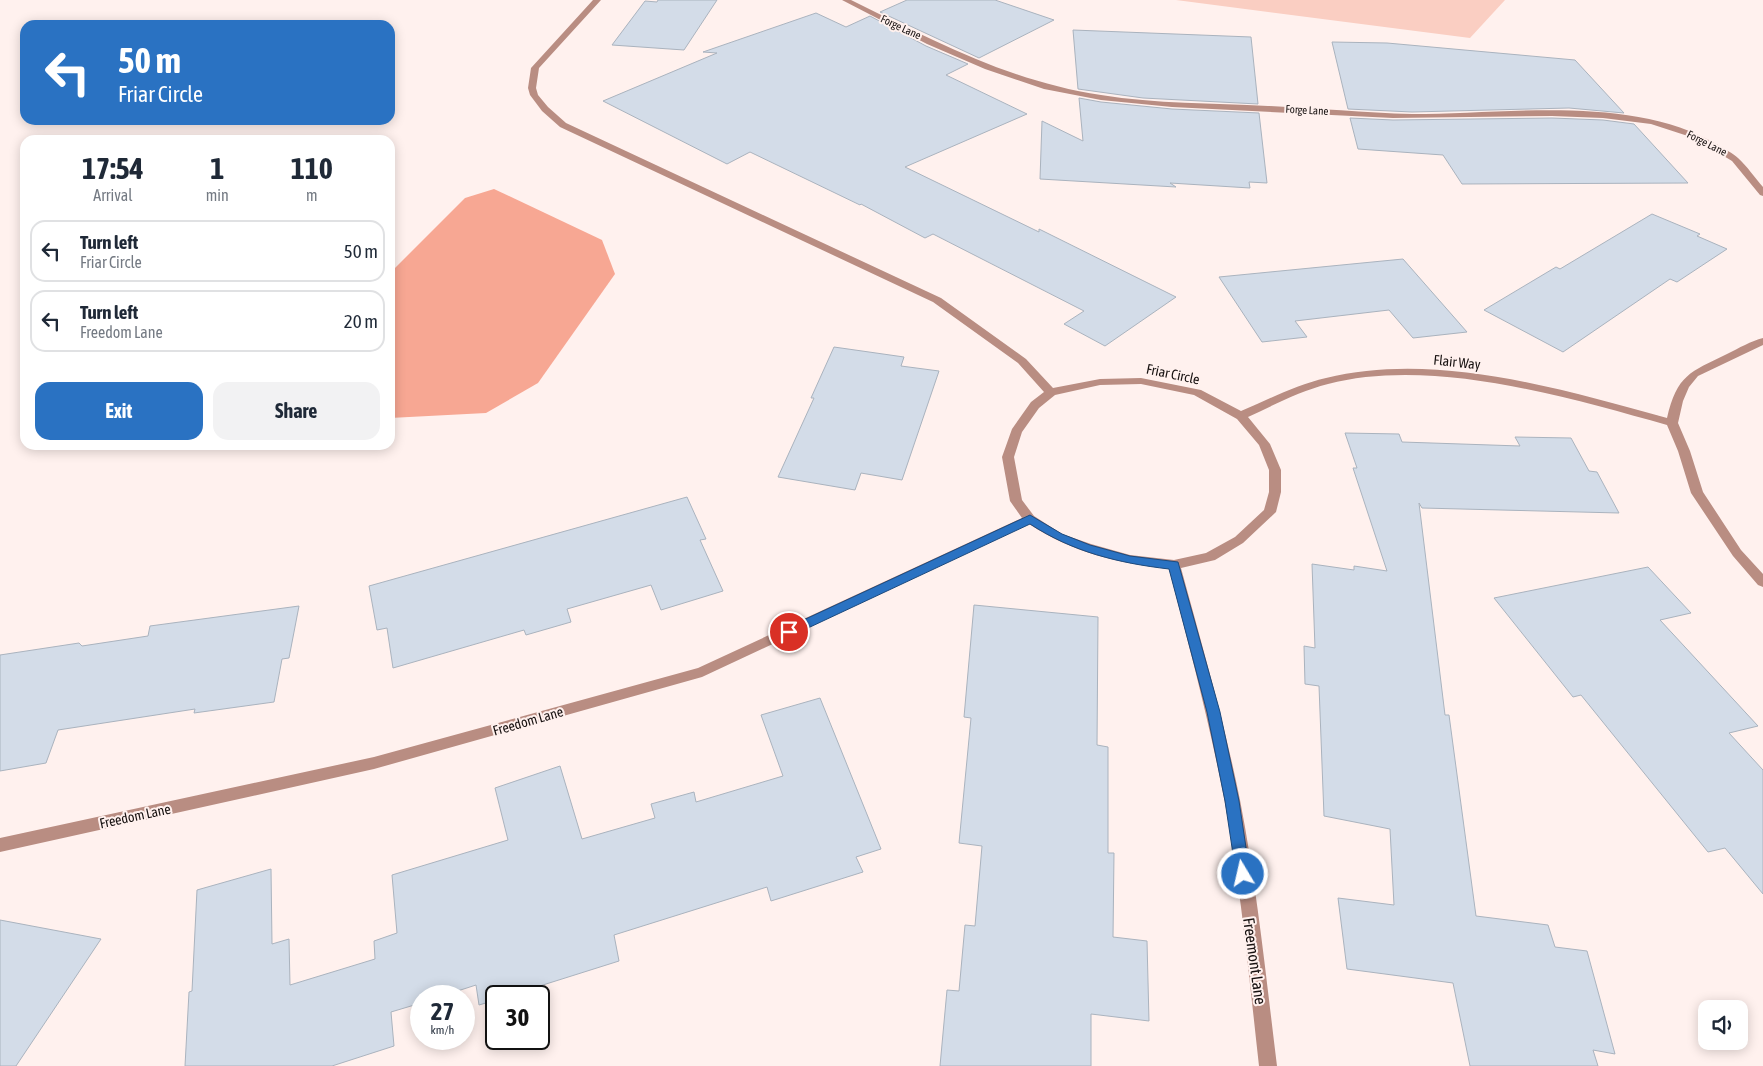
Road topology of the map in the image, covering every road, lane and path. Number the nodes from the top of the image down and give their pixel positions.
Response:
1 (597, 0) edge
2 (846, 0) edge
3 (1763, 193) edge
4 (1763, 341) edge
5 (1051, 392) junction
6 (1241, 416) junction
7 (1672, 422) junction
8 (1030, 519) junction
9 (1174, 565) junction
10 (1763, 582) edge
11 (0, 845) edge
12 (1268, 1066) edge

1 - 5 street
2 - 3 street, Forge Lane
4 - 7 street
5 - 6 street, Friar Circle
5 - 8 street, Friar Circle
6 - 7 street, Flair Way
6 - 9 street, Friar Circle
7 - 10 street
8 - 9 street, Friar Circle
8 - 11 street, Freedom Lane
9 - 12 street, Freemont Lane

